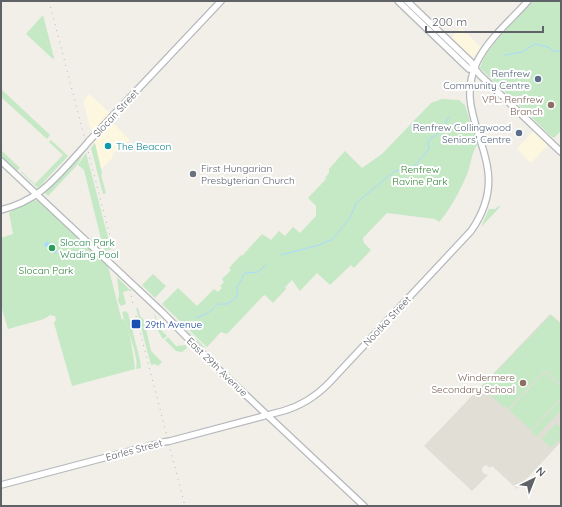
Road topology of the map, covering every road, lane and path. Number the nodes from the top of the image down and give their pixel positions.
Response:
1 (221, 1) edge
2 (398, 1) edge
3 (407, 1) edge
4 (528, 1) edge
5 (474, 69) junction
6 (561, 152) edge
7 (1, 161) edge
8 (37, 195) junction
9 (1, 210) edge
10 (268, 415) junction
11 (1, 485) edge
12 (364, 506) edge

1 - 8 street, Slocan Street, bridge
2 - 5 street
3 - 5 street
4 - 5 street, Nootka Street
5 - 6 street
5 - 10 street, Nootka Street
7 - 8 street, East 29th Avenue
8 - 9 street, Slocan Street
8 - 10 street, East 29th Avenue
10 - 11 street, Earles Street, bridge
10 - 12 street, East 29th Avenue

